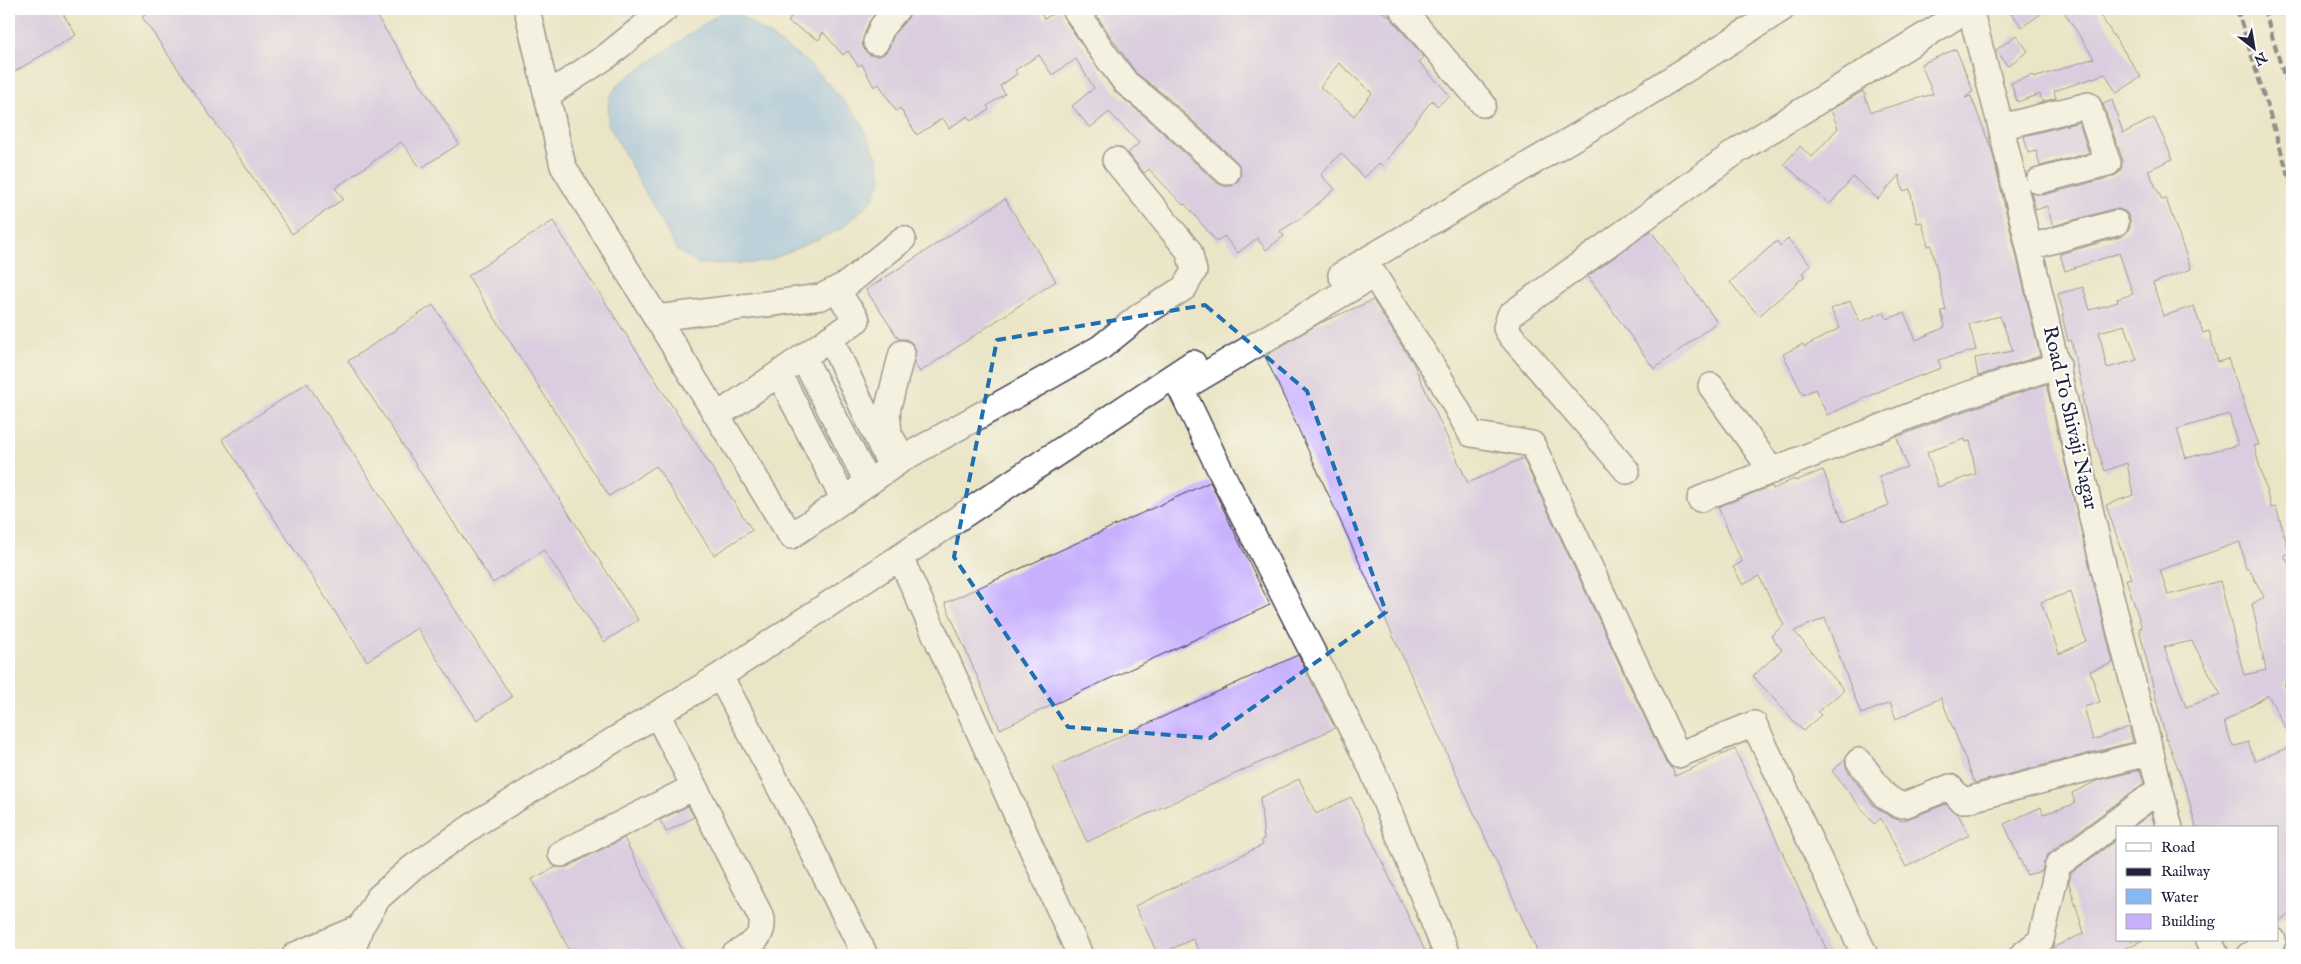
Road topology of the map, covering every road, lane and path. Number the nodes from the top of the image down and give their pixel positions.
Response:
1 (527, 9) edge
2 (665, 9) edge
3 (897, 9) edge
4 (1075, 9) edge
5 (1402, 9) edge
6 (1782, 9) edge
7 (1969, 9) edge
8 (876, 42) dead end
9 (547, 95) junction
10 (1483, 104) dead end
11 (2002, 127) junction
12 (1115, 160) dead end
13 (1227, 172) dead end
14 (2039, 181) dead end
15 (2116, 223) dead end
16 (903, 239) dead end
17 (2030, 247) junction
18 (836, 290) junction
19 (656, 318) junction
20 (830, 338) junction
21 (902, 353) dead end
22 (803, 357) junction
23 (2058, 365) junction
24 (779, 374) junction
25 (1711, 386) dead end
26 (717, 416) junction
27 (897, 463) junction
28 (1772, 470) junction
29 (1626, 471) dead end
30 (868, 483) junction
31 (1700, 499) dead end
32 (844, 500) junction
33 (900, 557) junction
34 (720, 676) junction
35 (657, 714) junction
36 (2151, 752) junction
37 (1859, 761) dead end
38 (694, 787) junction
39 (2160, 789) junction
40 (2169, 826) edge
41 (561, 854) dead end
42 (360, 928) junction
43 (2292, 928) edge
44 (2278, 937) edge
45 (2210, 942) edge
46 (2270, 942) edge
47 (295, 955) edge
48 (351, 955) edge
49 (734, 955) edge
50 (864, 955) edge
51 (1080, 955) edge
52 (1447, 955) edge
53 (1865, 955) edge
54 (2022, 955) edge
55 (2216, 955) edge
56 (2249, 955) edge

1 - 9 street
2 - 9 street
3 - 8 street
4 - 13 street
5 - 10 street
6 - 33 street
7 - 11 street, Road To Shivaji Nagar
7 - 29 street
9 - 19 street
11 - 14 street
11 - 17 street, Road To Shivaji Nagar
12 - 27 street
15 - 17 street
16 - 18 street
17 - 23 street, Road To Shivaji Nagar
18 - 19 street
18 - 20 street
19 - 26 street
20 - 22 street
20 - 27 street
21 - 27 street
22 - 24 street
22 - 30 street
23 - 28 street
23 - 36 street, Road To Shivaji Nagar
24 - 26 street
24 - 32 street
25 - 28 street
26 - 32 street
27 - 30 street
28 - 31 street
30 - 32 street
33 - 34 street
33 - 51 street
34 - 35 street
34 - 50 street
35 - 38 street
35 - 42 street
36 - 37 street
36 - 39 street, Road To Shivaji Nagar
38 - 41 street
38 - 49 street
39 - 40 street, Road To Shivaji Nagar
39 - 54 street
42 - 47 street
42 - 48 street
43 - 44 street
45 - 55 street
46 - 56 street
52 - 53 street

